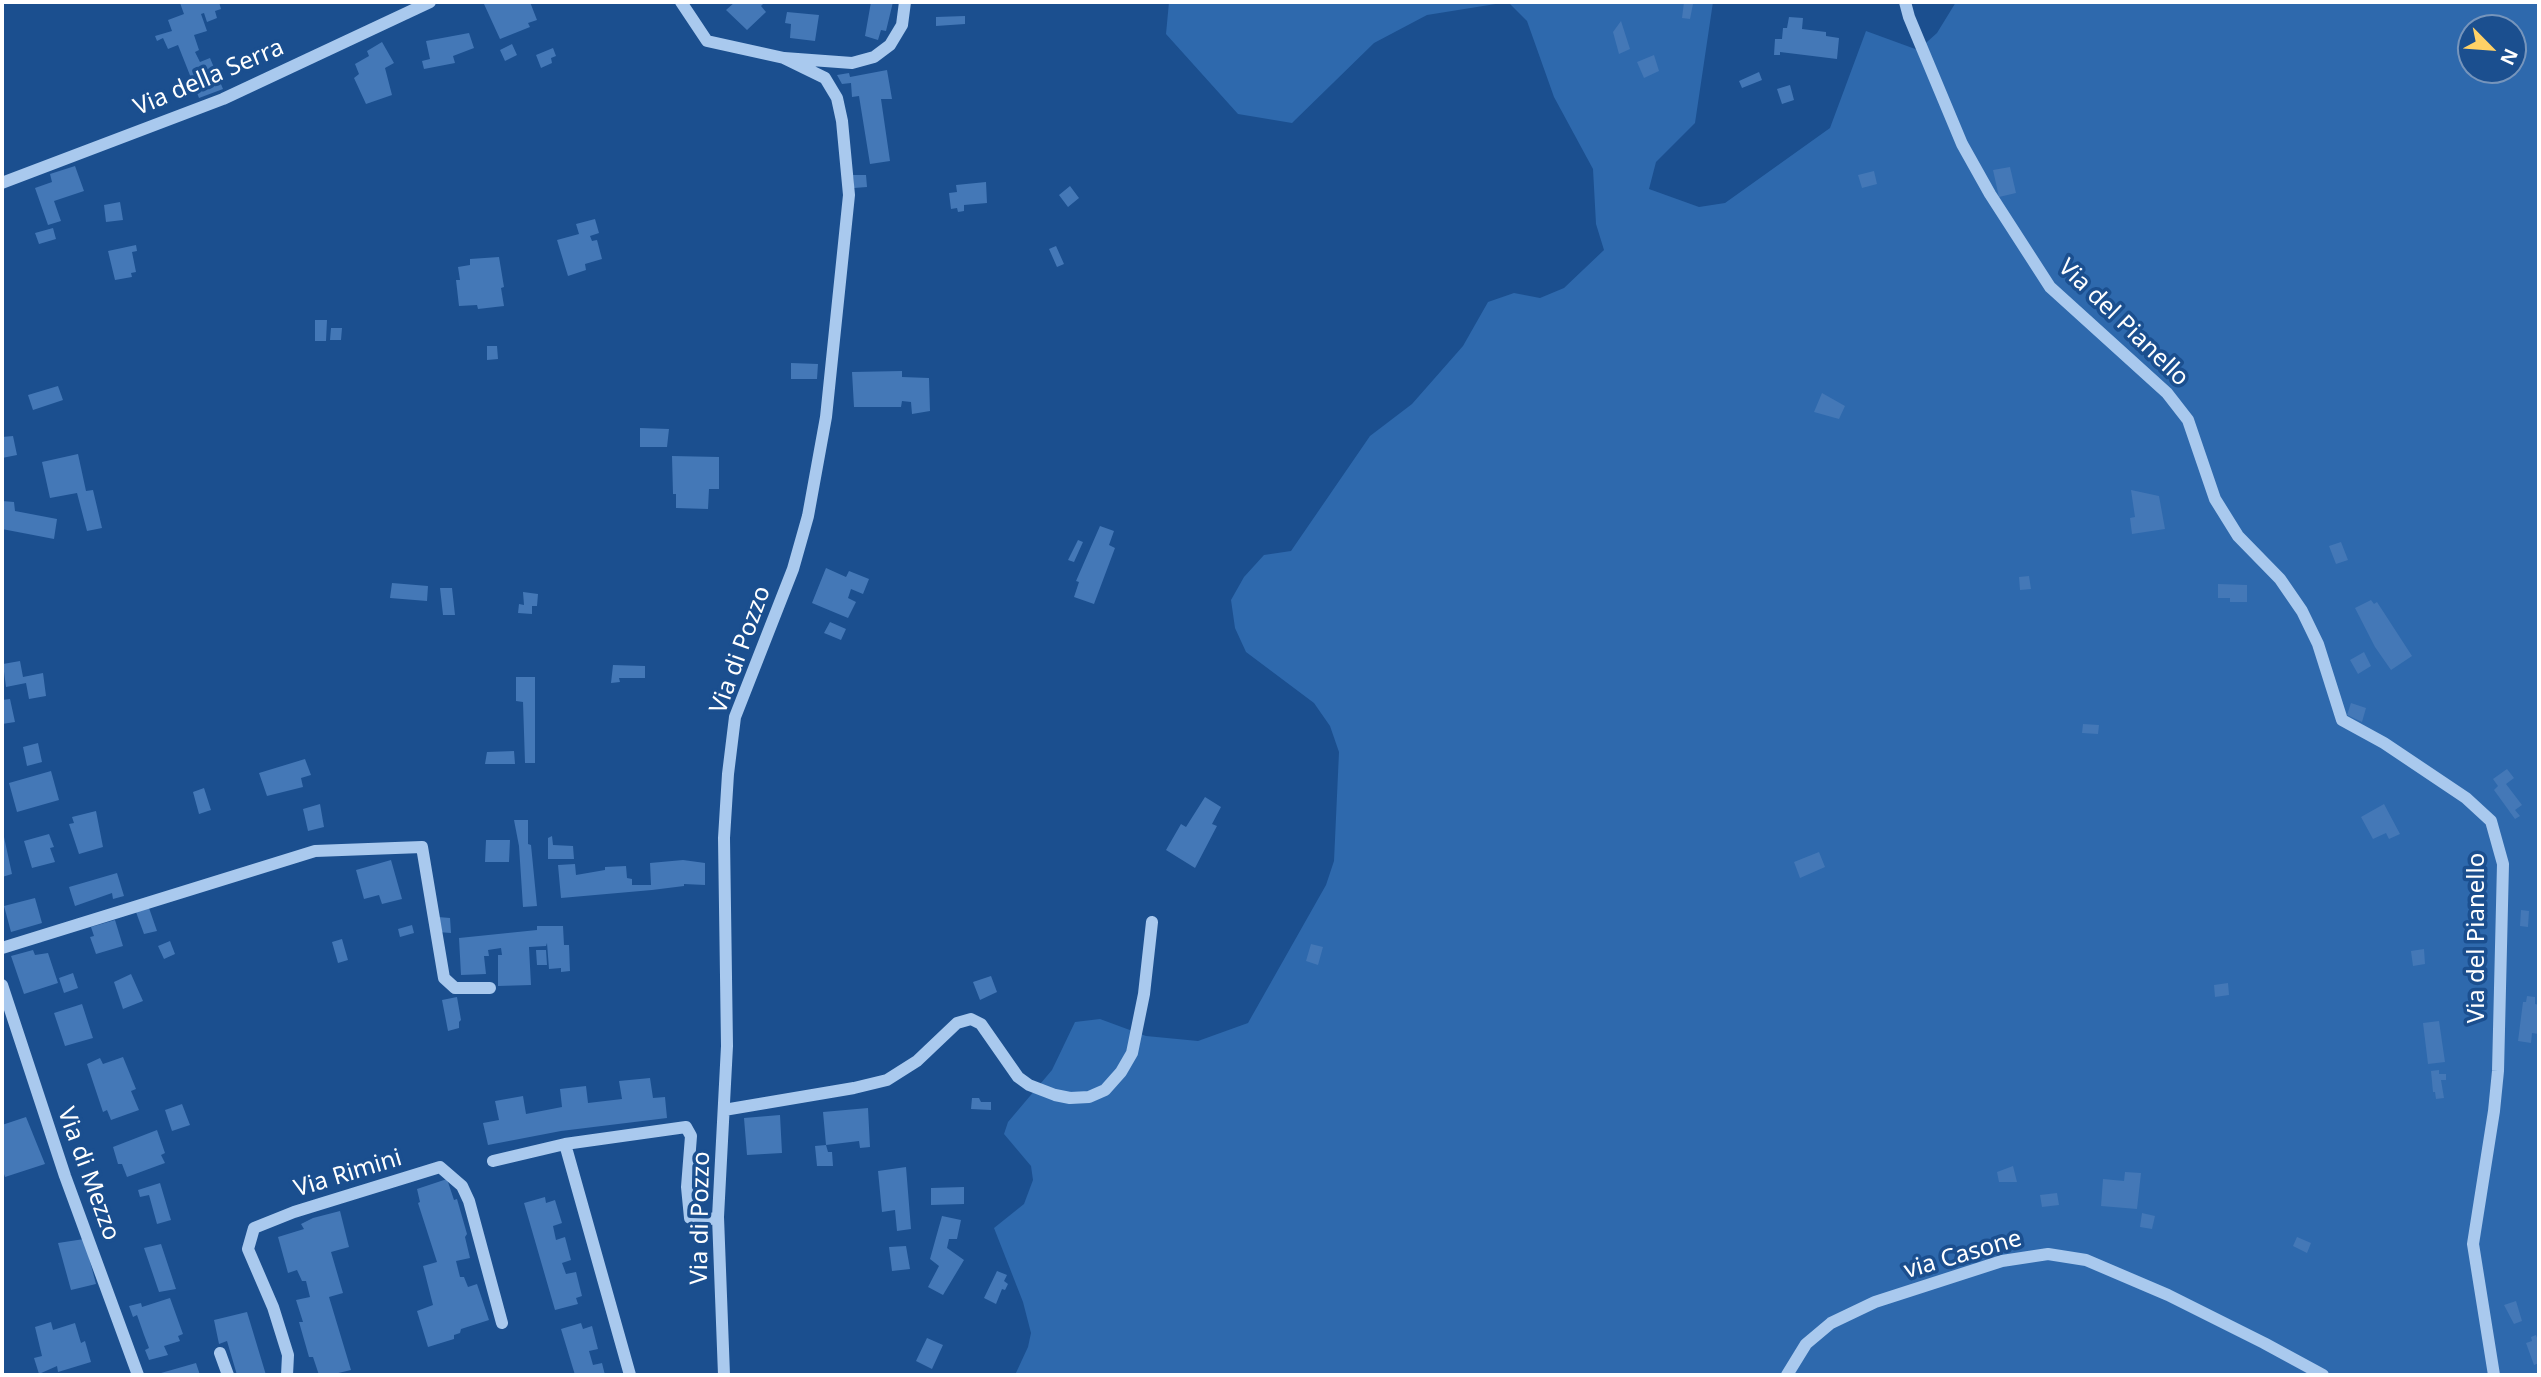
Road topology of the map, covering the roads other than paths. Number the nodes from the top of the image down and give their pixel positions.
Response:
1 (429, 2) edge
2 (681, 2) edge
3 (905, 2) edge
4 (1905, 2) edge
5 (784, 58) junction
6 (2, 183) edge
7 (1152, 922) dead end
8 (2, 948) edge
9 (2, 985) edge
10 (490, 988) dead end
11 (724, 1110) junction
12 (565, 1144) junction
13 (493, 1161) dead end
14 (718, 1217) junction
15 (502, 1323) dead end
16 (220, 1353) dead end
17 (138, 1375) edge
18 (228, 1375) edge
19 (287, 1375) edge
20 (630, 1375) edge
21 (724, 1375) edge
22 (1787, 1375) edge
23 (2323, 1375) edge
24 (2494, 1375) edge

1 - 6 street, Via della Serra
2 - 5 street
3 - 5 street
4 - 24 street, Via del Pianello
5 - 11 street, Via di Pozzo
7 - 11 street
8 - 10 street
9 - 17 street, Via di Mezzo
11 - 14 street, Via di Pozzo
12 - 13 street
12 - 14 street
12 - 20 street
14 - 21 street, Via di Pozzo
15 - 19 street, Via Rimini
16 - 18 street
22 - 23 street, via Casone

